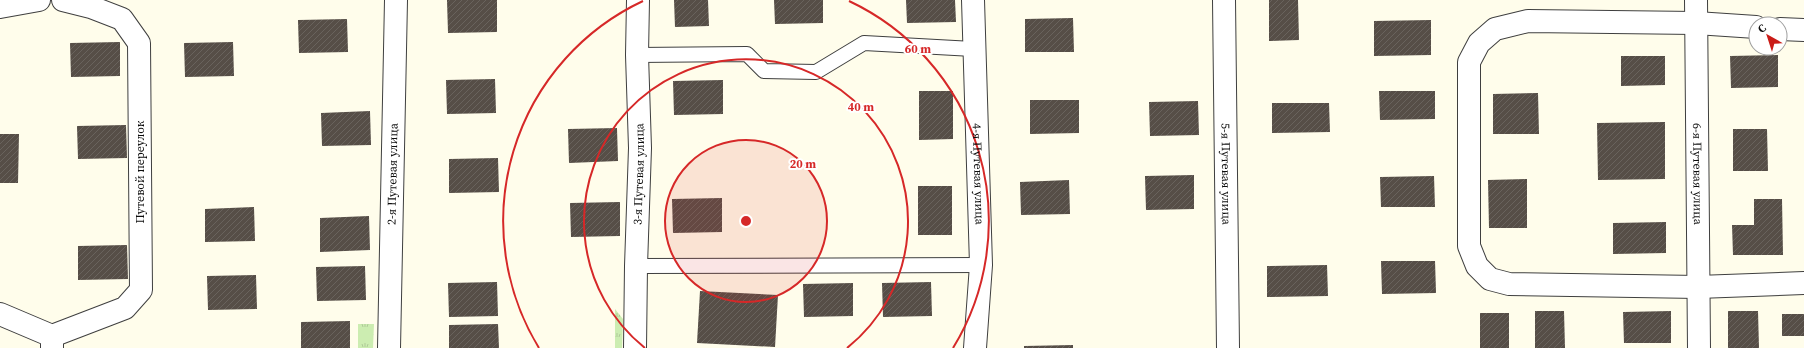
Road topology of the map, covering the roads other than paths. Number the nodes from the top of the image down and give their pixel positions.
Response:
1 (39, 0) edge
2 (63, 0) edge
3 (396, 0) edge
4 (638, 0) edge
5 (972, 0) edge
6 (1224, 0) edge
7 (1696, 0) edge
8 (0, 7) edge
9 (1696, 23) junction
10 (1748, 26) edge
11 (1788, 29) edge
12 (1804, 30) edge
13 (973, 49) junction
14 (637, 55) junction
15 (981, 265) junction
16 (636, 266) junction
17 (1804, 284) edge
18 (1698, 287) junction
19 (0, 314) edge
20 (52, 342) edge
21 (389, 348) edge
22 (635, 348) edge
23 (974, 348) edge
24 (1228, 348) edge
25 (1699, 348) edge

1 - 8 street
2 - 20 street, Путевой переулок
3 - 21 street, 2-я Путевая улица
4 - 14 street, 3-я Путевая улица
5 - 13 street, 4-я Путевая улица
6 - 24 street, 5-я Путевая улица
7 - 9 street, 6-я Путевая улица
9 - 10 street
9 - 18 street, 6-я Путевая улица
9 - 18 street
11 - 12 street
13 - 14 lane
13 - 15 street, 4-я Путевая улица
14 - 16 street, 3-я Путевая улица
15 - 16 lane
15 - 23 street, 4-я Путевая улица
16 - 22 street, 3-я Путевая улица
17 - 18 street
18 - 25 street, 6-я Путевая улица
19 - 20 street, Путевой переулок

